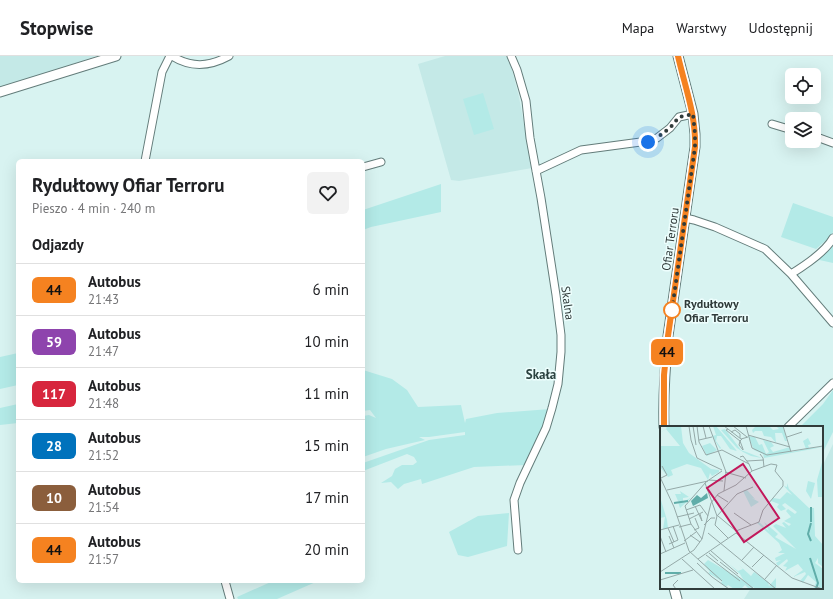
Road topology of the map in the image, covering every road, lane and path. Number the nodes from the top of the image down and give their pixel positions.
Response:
1 (116, 56) edge
2 (171, 56) edge
3 (229, 56) edge
4 (511, 56) edge
5 (678, 56) edge
6 (0, 92) edge
7 (693, 114) junction
8 (772, 124) dead end
9 (785, 128) edge
10 (821, 139) edge
11 (833, 143) edge
12 (145, 159) edge
13 (381, 162) dead end
14 (365, 166) edge
15 (536, 171) junction
16 (685, 218) junction
17 (833, 238) edge
18 (791, 274) junction
19 (833, 323) edge
20 (833, 383) edge
21 (664, 426) edge
22 (789, 426) edge
23 (518, 550) dead end
24 (226, 583) edge
25 (674, 589) edge
26 (230, 599) edge
27 (677, 599) edge

1 - 6 street
2 - 3 street
2 - 12 street
4 - 15 street, Skalna
5 - 7 street, Ofiar Terroru
7 - 15 street
7 - 16 street, Ofiar Terroru
8 - 9 street
10 - 11 street
13 - 14 street
15 - 23 street, Skalna
16 - 18 street
16 - 21 street, Ofiar Terroru
17 - 18 street
18 - 19 street
20 - 22 street
24 - 26 street
25 - 27 street

